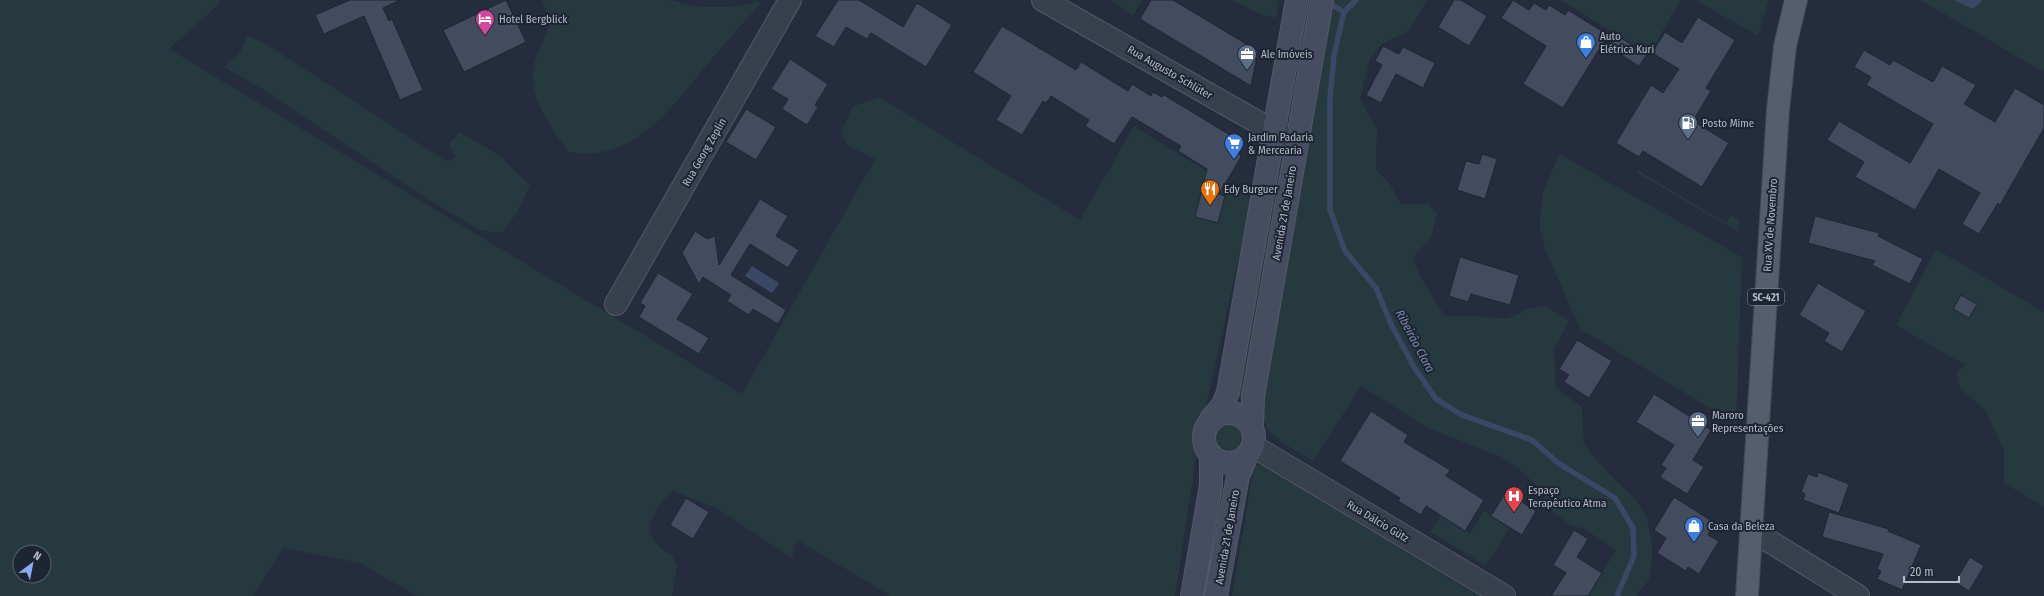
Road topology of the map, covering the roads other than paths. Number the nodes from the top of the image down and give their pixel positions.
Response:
1 (790, 0) edge
2 (1043, 0) edge
3 (1297, 0) edge
4 (1322, 0) edge
5 (1796, 0) edge
6 (1274, 131) junction
7 (1296, 144) junction
8 (616, 304) dead end
9 (1211, 419) junction
10 (1251, 443) junction
11 (1211, 455) junction
12 (1751, 530) junction
13 (1192, 596) edge
14 (1216, 596) edge
15 (1504, 596) edge
16 (1747, 596) edge
17 (1858, 596) edge

1 - 8 street, Rua Georg Zeplin
2 - 6 street, Rua Augusto Schlüter
3 - 6 main road
4 - 7 main road, Avenida 21 de Janeiro
5 - 12 main road, Rua XV de Novembro / SC-421
6 - 7 street, Rua Augusto Schlüter
6 - 9 main road
7 - 10 main road, Avenida 21 de Janeiro
9 - 10 main road
9 - 11 main road
10 - 11 main road
10 - 14 main road, Avenida 21 de Janeiro
10 - 15 street, Rua Dálcio Gütz
11 - 13 main road
12 - 16 main road, Rua XV de Novembro / SC-421
12 - 17 street

